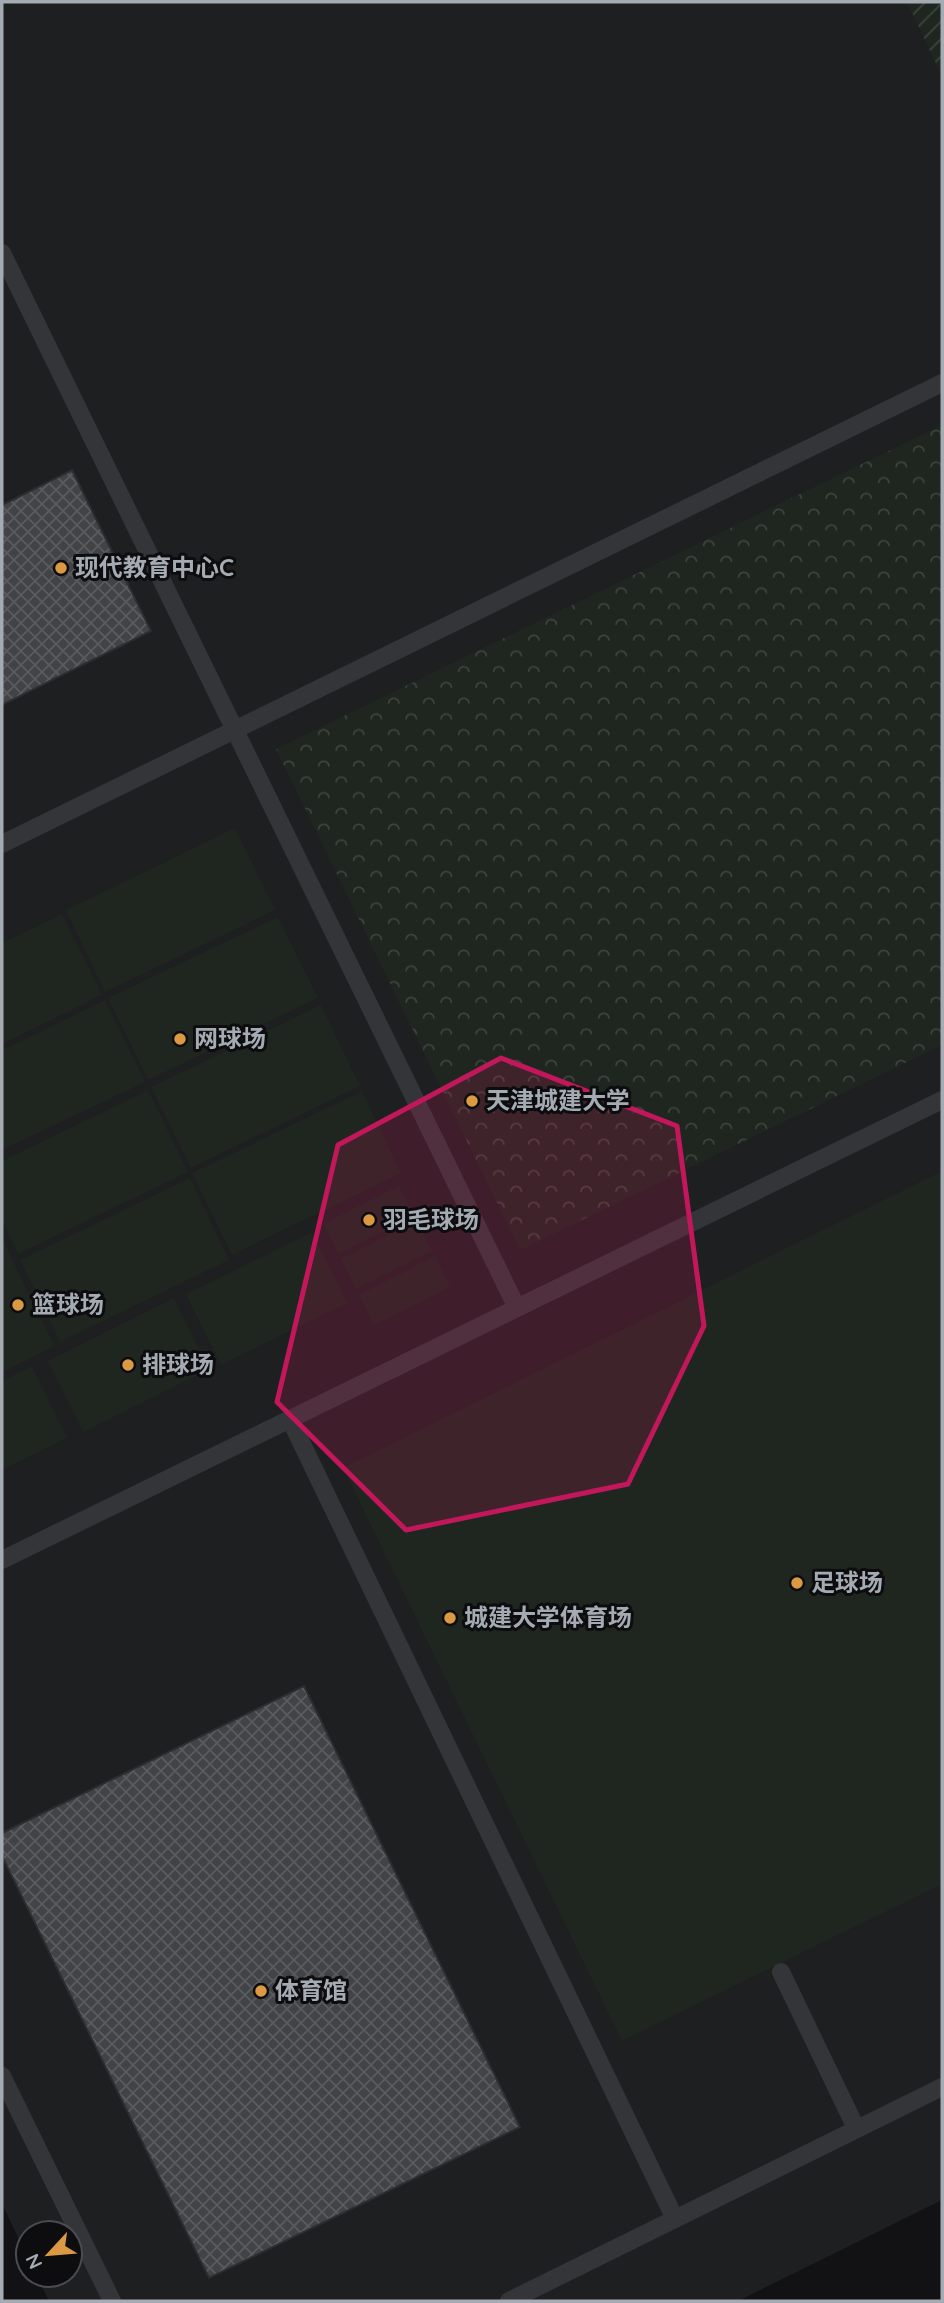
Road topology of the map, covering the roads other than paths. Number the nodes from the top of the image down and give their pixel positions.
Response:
1 (2, 253) edge
2 (942, 383) edge
3 (235, 728) junction
4 (2, 844) edge
5 (942, 1100) edge
6 (517, 1308) junction
7 (290, 1419) junction
8 (2, 1560) edge
9 (781, 1972) dead end
10 (2, 2076) edge
11 (942, 2087) edge
12 (856, 2128) junction
13 (675, 2219) junction
14 (112, 2301) edge
15 (509, 2301) edge

1 - 3 lane
2 - 3 lane
3 - 4 lane
3 - 6 lane
5 - 6 lane
6 - 7 lane
7 - 8 lane
7 - 13 lane
9 - 12 lane
10 - 14 lane
11 - 12 lane
12 - 13 lane
13 - 15 lane

